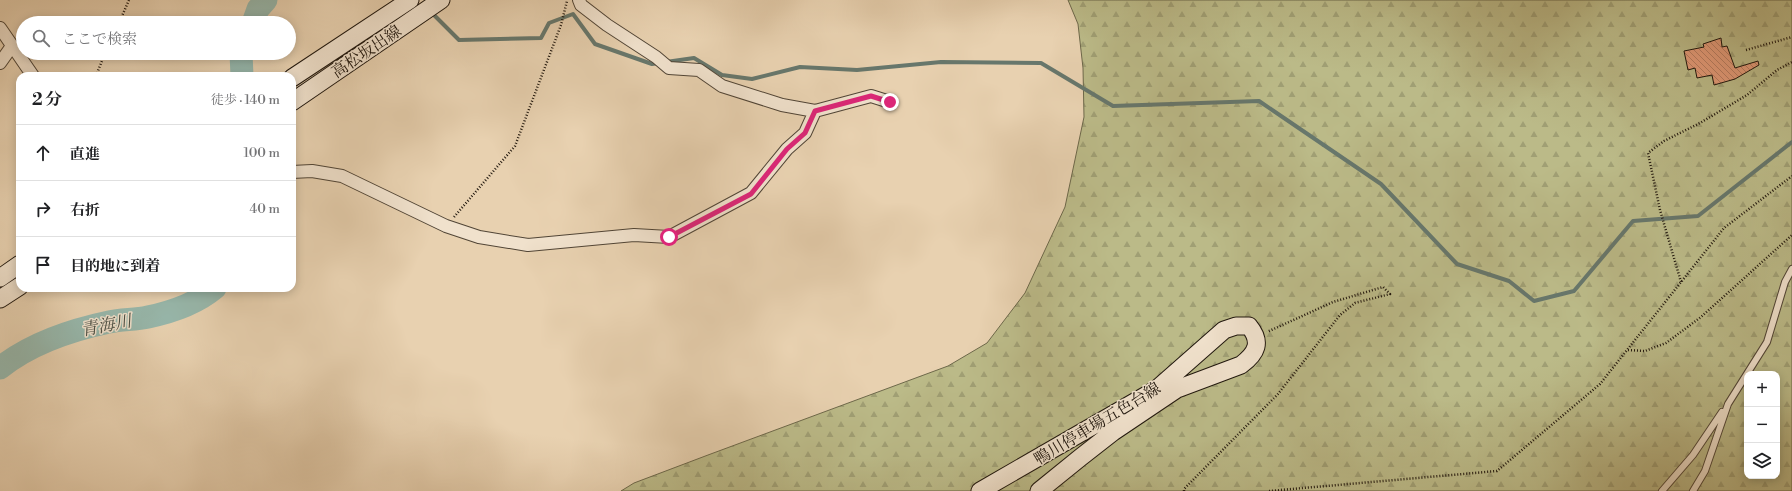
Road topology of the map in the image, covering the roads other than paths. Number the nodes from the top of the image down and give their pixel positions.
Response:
1 (441, 0) edge
2 (579, 0) edge
3 (403, 5) edge
4 (0, 28) edge
5 (12, 46) junction
6 (16, 52) edge
7 (22, 60) edge
8 (0, 63) edge
9 (30, 72) edge
10 (296, 75) edge
11 (296, 99) edge
12 (890, 102) dead end
13 (815, 111) junction
14 (296, 172) edge
15 (16, 267) edge
16 (1792, 269) edge
17 (0, 278) edge
18 (16, 289) edge
19 (0, 299) edge
20 (1728, 404) junction
21 (980, 491) edge
22 (1039, 491) edge
23 (1662, 491) edge
24 (1693, 491) edge

1 - 11 main road, 高松坂出線
2 - 13 street
3 - 10 main road, 高松坂出線
4 - 5 street
5 - 6 street
5 - 8 street
7 - 9 street
12 - 13 street
13 - 14 street
15 - 17 main road
16 - 20 lane
18 - 19 main road
20 - 23 lane
20 - 24 lane
21 - 22 main road, 鴨川停車場五色台線

